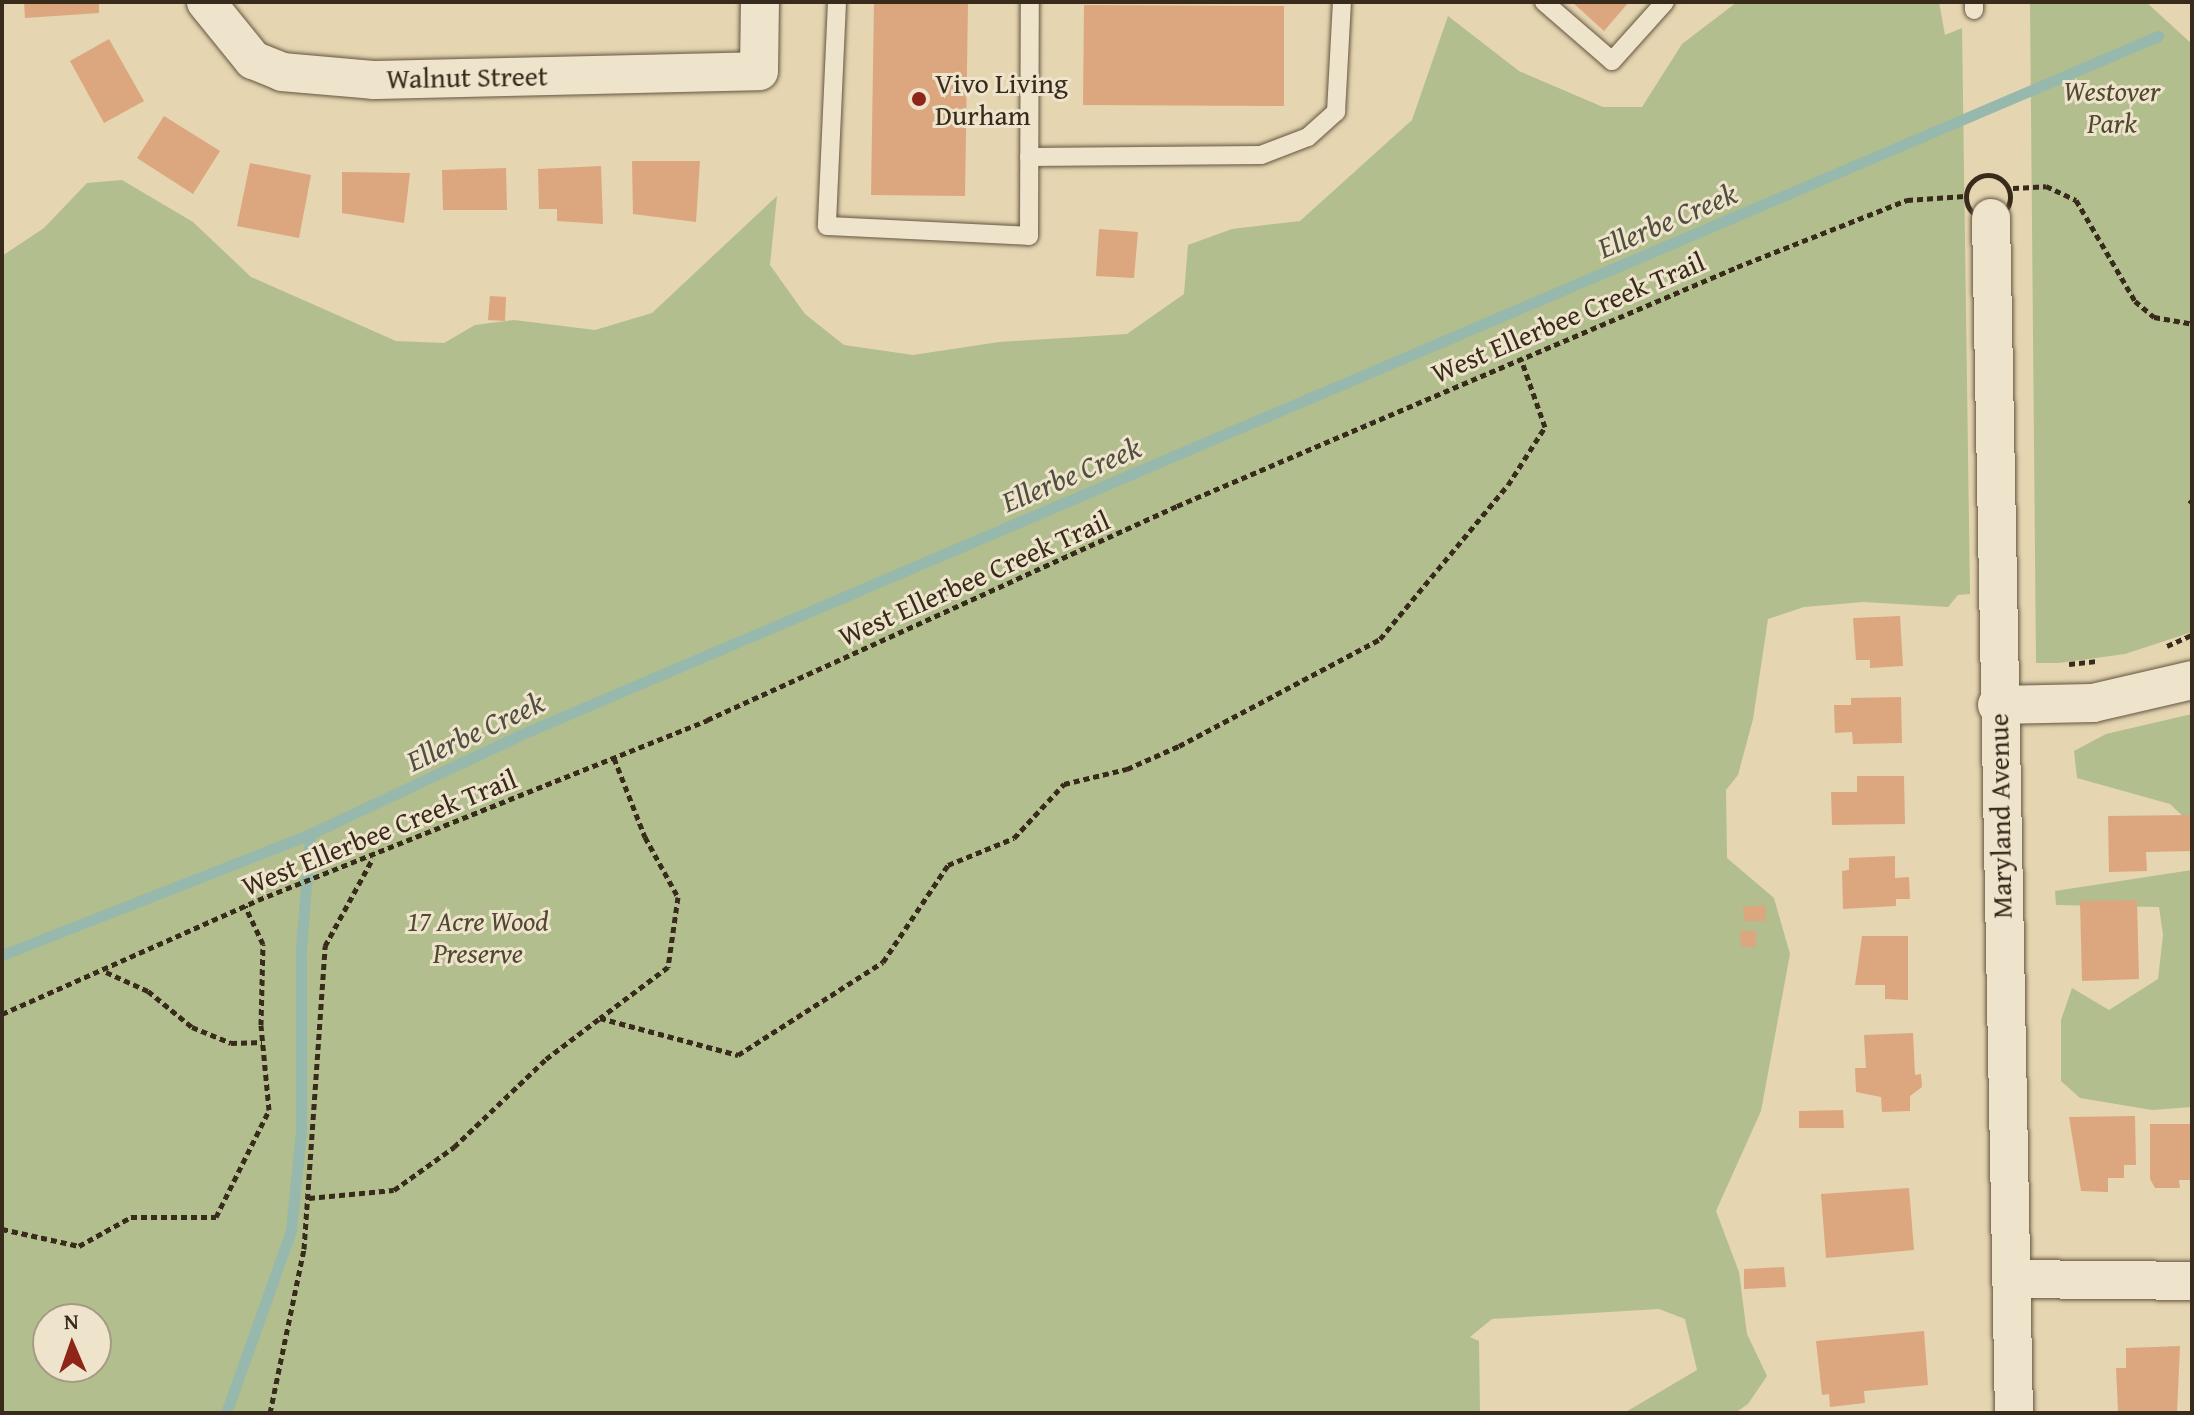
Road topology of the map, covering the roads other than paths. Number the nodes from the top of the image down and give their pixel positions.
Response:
1 (206, 2) edge
2 (760, 2) edge
3 (837, 2) edge
4 (1030, 2) edge
5 (1342, 2) edge
6 (1544, 2) edge
7 (1665, 2) edge
8 (1029, 157) junction
9 (1988, 201) road end
10 (2192, 680) edge
11 (1997, 705) junction
12 (2012, 1279) junction
13 (2192, 1281) edge
14 (2014, 1413) edge

1 - 2 street, Walnut Street
3 - 8 lane
4 - 8 lane
5 - 8 lane
6 - 7 lane
9 - 11 street, Maryland Avenue
10 - 11 street
11 - 12 street, Maryland Avenue
12 - 13 street
12 - 14 street, Maryland Avenue

